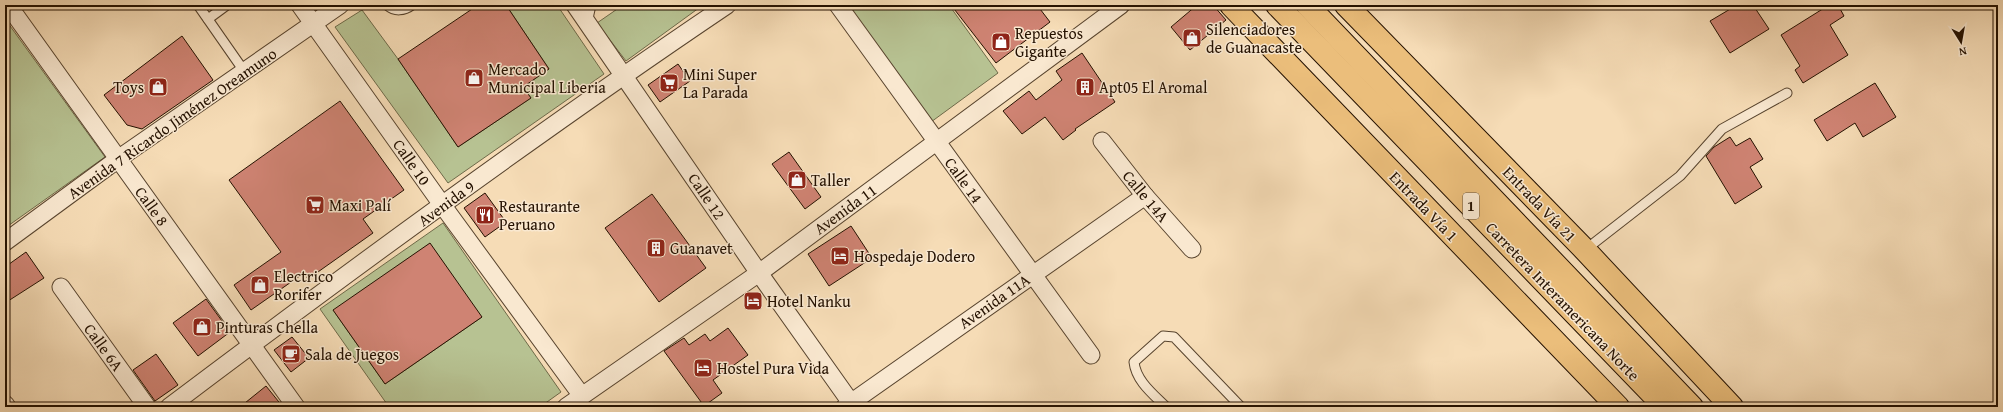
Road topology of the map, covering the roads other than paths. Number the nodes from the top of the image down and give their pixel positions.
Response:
1 (8, 5) edge
2 (198, 5) edge
3 (227, 5) edge
4 (300, 5) edge
5 (340, 5) edge
6 (387, 5) edge
7 (412, 5) edge
8 (727, 5) edge
9 (838, 5) edge
10 (1121, 5) edge
11 (1231, 5) edge
12 (1278, 5) edge
13 (1307, 5) edge
14 (1346, 5) edge
15 (582, 10) edge
16 (208, 19) junction
17 (314, 24) junction
18 (244, 71) junction
19 (624, 75) junction
20 (1787, 93) dead end
21 (1102, 141) dead end
22 (936, 142) junction
23 (118, 159) junction
24 (1145, 196) junction
25 (443, 206) junction
26 (5, 242) edge
27 (1192, 248) dead end
28 (1585, 250) junction
29 (759, 272) junction
30 (1033, 274) junction
31 (61, 287) dead end
32 (251, 345) junction
33 (1091, 355) dead end
34 (582, 396) junction
35 (5, 404) edge
36 (850, 406) edge
37 (7, 407) edge
38 (147, 407) edge
39 (169, 407) edge
40 (296, 407) edge
41 (566, 407) edge
42 (1166, 407) edge
43 (1241, 407) edge
44 (1618, 407) edge
45 (1665, 407) edge
46 (1692, 407) edge
47 (1732, 407) edge

1 - 23 street, Calle 8
2 - 16 lane
3 - 16 lane
4 - 17 street, Calle 10
5 - 17 street, Avenida 7 Ricardo Jiménez Oreamuno
6 - 7 lane
8 - 19 street, Avenida 9
9 - 22 street, Calle 14
10 - 22 street, Avenida 11
11 - 44 main road, Entrada Vía 1
12 - 45 main road, Carretera Interamericana Norte / 1
13 - 46 main road, Carretera Interamericana Norte / 1
14 - 28 main road, Entrada Vía 21
15 - 19 street, Calle 12
16 - 18 lane
17 - 18 street, Avenida 7 Ricardo Jiménez Oreamuno
17 - 25 street, Calle 10
18 - 23 street, Avenida 7 Ricardo Jiménez Oreamuno
19 - 25 street, Avenida 9
19 - 29 street, Calle 12
20 - 28 lane
21 - 24 street, Calle 14A
22 - 29 street, Avenida 11
22 - 30 street, Calle 14
23 - 26 street, Avenida 7 Ricardo Jiménez Oreamuno
23 - 32 street, Calle 8
24 - 27 street, Calle 14A
24 - 30 street, Avenida 11A
25 - 32 street, Avenida 9
25 - 34 street, Calle 10
28 - 47 main road, Entrada Vía 21
29 - 34 street, Avenida 11
29 - 36 street, Calle 12
30 - 33 street, Calle 14
30 - 36 street, Avenida 11A
31 - 38 street, Calle 6A
32 - 39 street, Avenida 9
32 - 40 street, Calle 8
34 - 41 street, Avenida 11
35 - 37 street
42 - 43 lane

